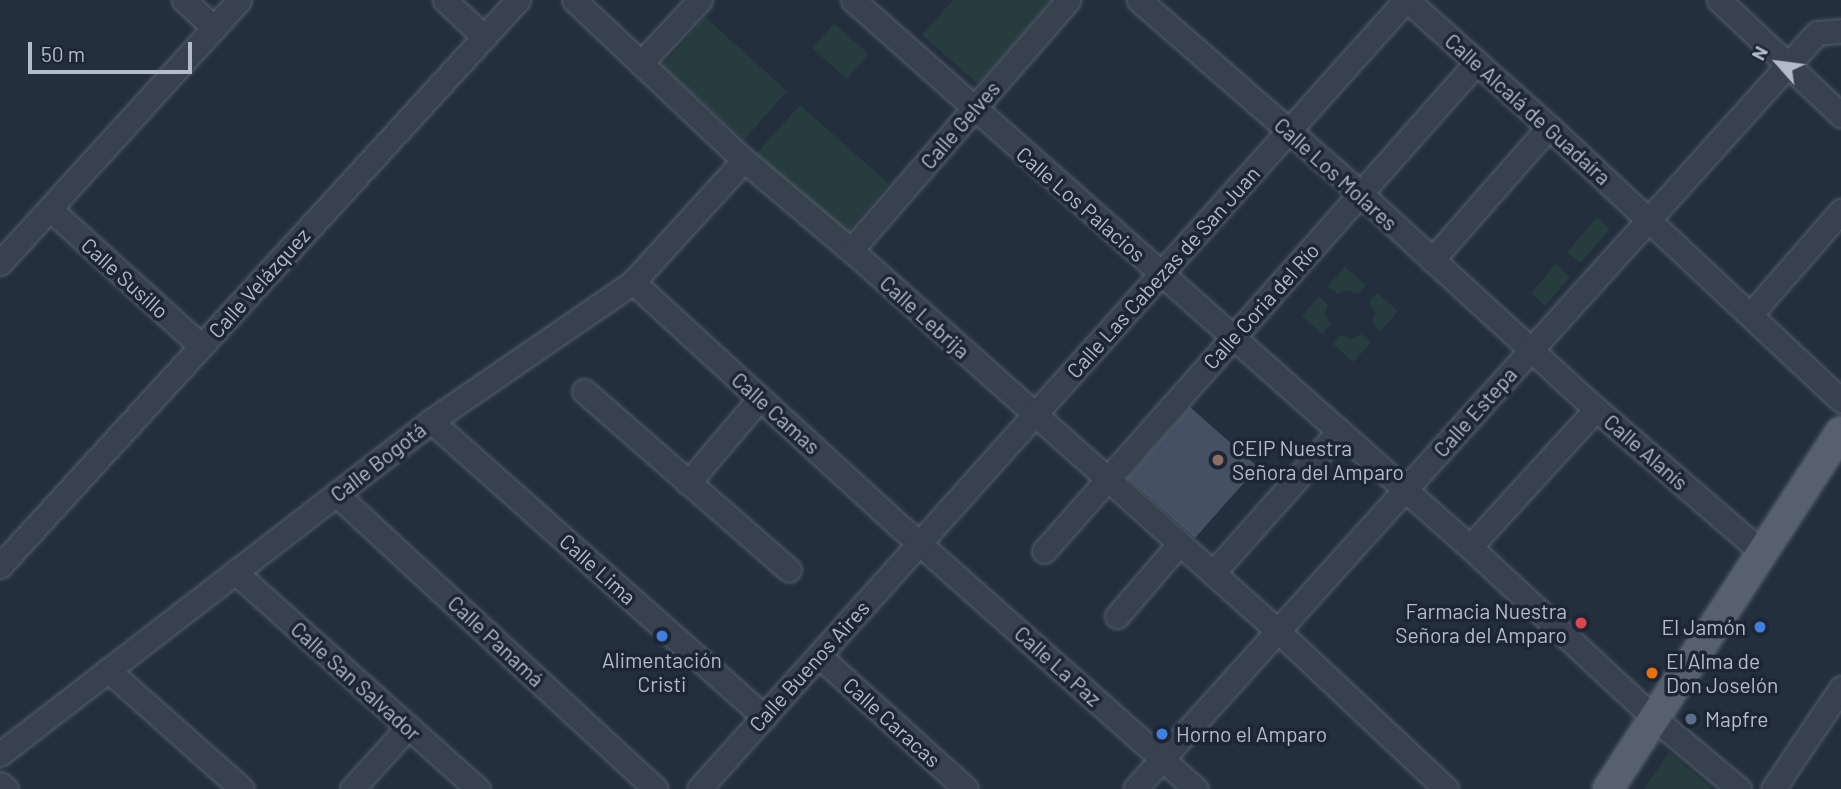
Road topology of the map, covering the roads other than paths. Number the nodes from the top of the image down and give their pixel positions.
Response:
1 (184, 0) edge
2 (239, 0) edge
3 (445, 0) edge
4 (518, 0) edge
5 (574, 0) edge
6 (700, 0) edge
7 (853, 0) edge
8 (1068, 0) edge
9 (1139, 0) edge
10 (1407, 0) edge
11 (1719, 0) edge
12 (214, 28) junction
13 (1841, 31) edge
14 (484, 37) junction
15 (1477, 62) junction
16 (641, 63) junction
17 (1788, 65) junction
18 (974, 109) junction
19 (1841, 115) edge
20 (1549, 127) junction
21 (1289, 131) junction
22 (744, 160) junction
23 (1360, 194) junction
24 (50, 209) junction
25 (1841, 211) edge
26 (1648, 220) junction
27 (851, 250) junction
28 (1432, 260) junction
29 (0, 263) edge
30 (1161, 274) junction
31 (633, 282) junction
32 (1751, 314) junction
33 (1233, 338) junction
34 (201, 346) junction
35 (1532, 349) junction
36 (584, 391) dead end
37 (760, 398) junction
38 (1841, 400) edge
39 (1596, 409) junction
40 (1034, 416) junction
41 (431, 421) junction
42 (1339, 431) junction
43 (1841, 432) edge
44 (1106, 479) junction
45 (688, 483) junction
46 (1405, 490) junction
47 (337, 494) junction
48 (919, 544) junction
49 (1179, 544) junction
50 (1470, 547) junction
51 (1044, 551) dead end
52 (1763, 553) junction
53 (0, 566) edge
54 (789, 570) dead end
55 (235, 572) junction
56 (1213, 573) junction
57 (1117, 615) dead end
58 (1278, 631) junction
59 (818, 656) junction
60 (108, 670) junction
61 (1841, 688) edge
62 (764, 716) junction
63 (1654, 718) junction
64 (408, 727) junction
65 (0, 754) edge
66 (1163, 759) junction
67 (0, 784) edge
68 (711, 785) edge
69 (6, 789) edge
70 (242, 789) edge
71 (352, 789) edge
72 (478, 789) edge
73 (656, 789) edge
74 (966, 789) edge
75 (1135, 789) edge
76 (1196, 789) edge
77 (1446, 789) edge
78 (1608, 789) edge
79 (1739, 789) edge
80 (1773, 789) edge

1 - 12 street
2 - 12 street
3 - 14 street
4 - 14 street, Calle Velázquez
5 - 16 street, Calle Lebrija
6 - 16 street
7 - 18 street, Calle Los Palacios
8 - 18 street, Calle Gelves
9 - 21 street, Calle Los Molares
10 - 15 street, Calle Alcalá de Guadaíra
10 - 21 street, Calle Las Cabezas de San Juan
11 - 17 street
12 - 24 street
13 - 17 street, Calle Estepa
14 - 34 street, Calle Velázquez
15 - 20 street, Calle Alcalá de Guadaíra
15 - 23 street, Calle Coria del Río
16 - 22 street, Calle Lebrija
17 - 19 street
17 - 26 street, Calle Estepa
18 - 27 street, Calle Gelves
18 - 30 street, Calle Los Palacios
20 - 26 street, Calle Alcalá de Guadaíra
20 - 28 street
21 - 23 street, Calle Los Molares
21 - 30 street, Calle Las Cabezas de San Juan
22 - 27 street, Calle Lebrija
22 - 31 street, Calle Bogotá
23 - 28 street, Calle Los Molares
23 - 33 street, Calle Coria del Río
24 - 29 street
24 - 34 street, Calle Susillo
25 - 32 street
26 - 32 street, Calle Alcalá de Guadaíra
26 - 35 street, Calle Estepa
27 - 40 street, Calle Lebrija
28 - 35 street, Calle Los Molares
30 - 33 street, Calle Los Palacios
30 - 40 street, Calle Las Cabezas de San Juan
31 - 37 street, Calle Camas
31 - 41 street, Calle Bogotá
32 - 38 street, Calle Alcalá de Guadaíra
33 - 42 street, Calle Los Palacios
33 - 44 street, Calle Coria del Río
34 - 53 street, Calle Velázquez
35 - 39 street, Calle Alanís
35 - 46 street, Calle Estepa
36 - 45 street
37 - 45 street
37 - 48 street, Calle Camas
39 - 50 street
39 - 52 street, Calle Alanís
40 - 44 street, Calle Lebrija
40 - 48 street, Calle Las Cabezas de San Juan
41 - 47 street, Calle Bogotá
41 - 62 street, Calle Lima
42 - 46 street, Calle Los Palacios
42 - 56 street
43 - 52 main road
44 - 49 street, Calle Lebrija
44 - 51 street, Calle Coria del Río
45 - 54 street
46 - 50 street, Calle Los Palacios
46 - 58 street, Calle Estepa
47 - 55 street, Calle Bogotá
47 - 73 street, Calle Panamá
48 - 59 street, Calle Buenos Aires
48 - 66 street, Calle La Paz
49 - 56 street, Calle Lebrija
49 - 57 street
50 - 63 street, Calle Los Palacios
52 - 63 main road
55 - 60 street, Calle Bogotá
55 - 64 street, Calle San Salvador
56 - 58 street, Calle Lebrija
58 - 66 street, Calle Estepa
58 - 77 street, Calle Lebrija
59 - 62 street, Calle Buenos Aires
59 - 74 street, Calle Caracas
60 - 65 street, Calle Bogotá
60 - 70 street
61 - 80 street
62 - 68 street, Calle Buenos Aires
63 - 78 main road
63 - 79 street, Calle Los Palacios
64 - 71 street
64 - 72 street, Calle San Salvador
66 - 75 street, Calle Estepa
66 - 76 street, Calle La Paz
67 - 69 street

